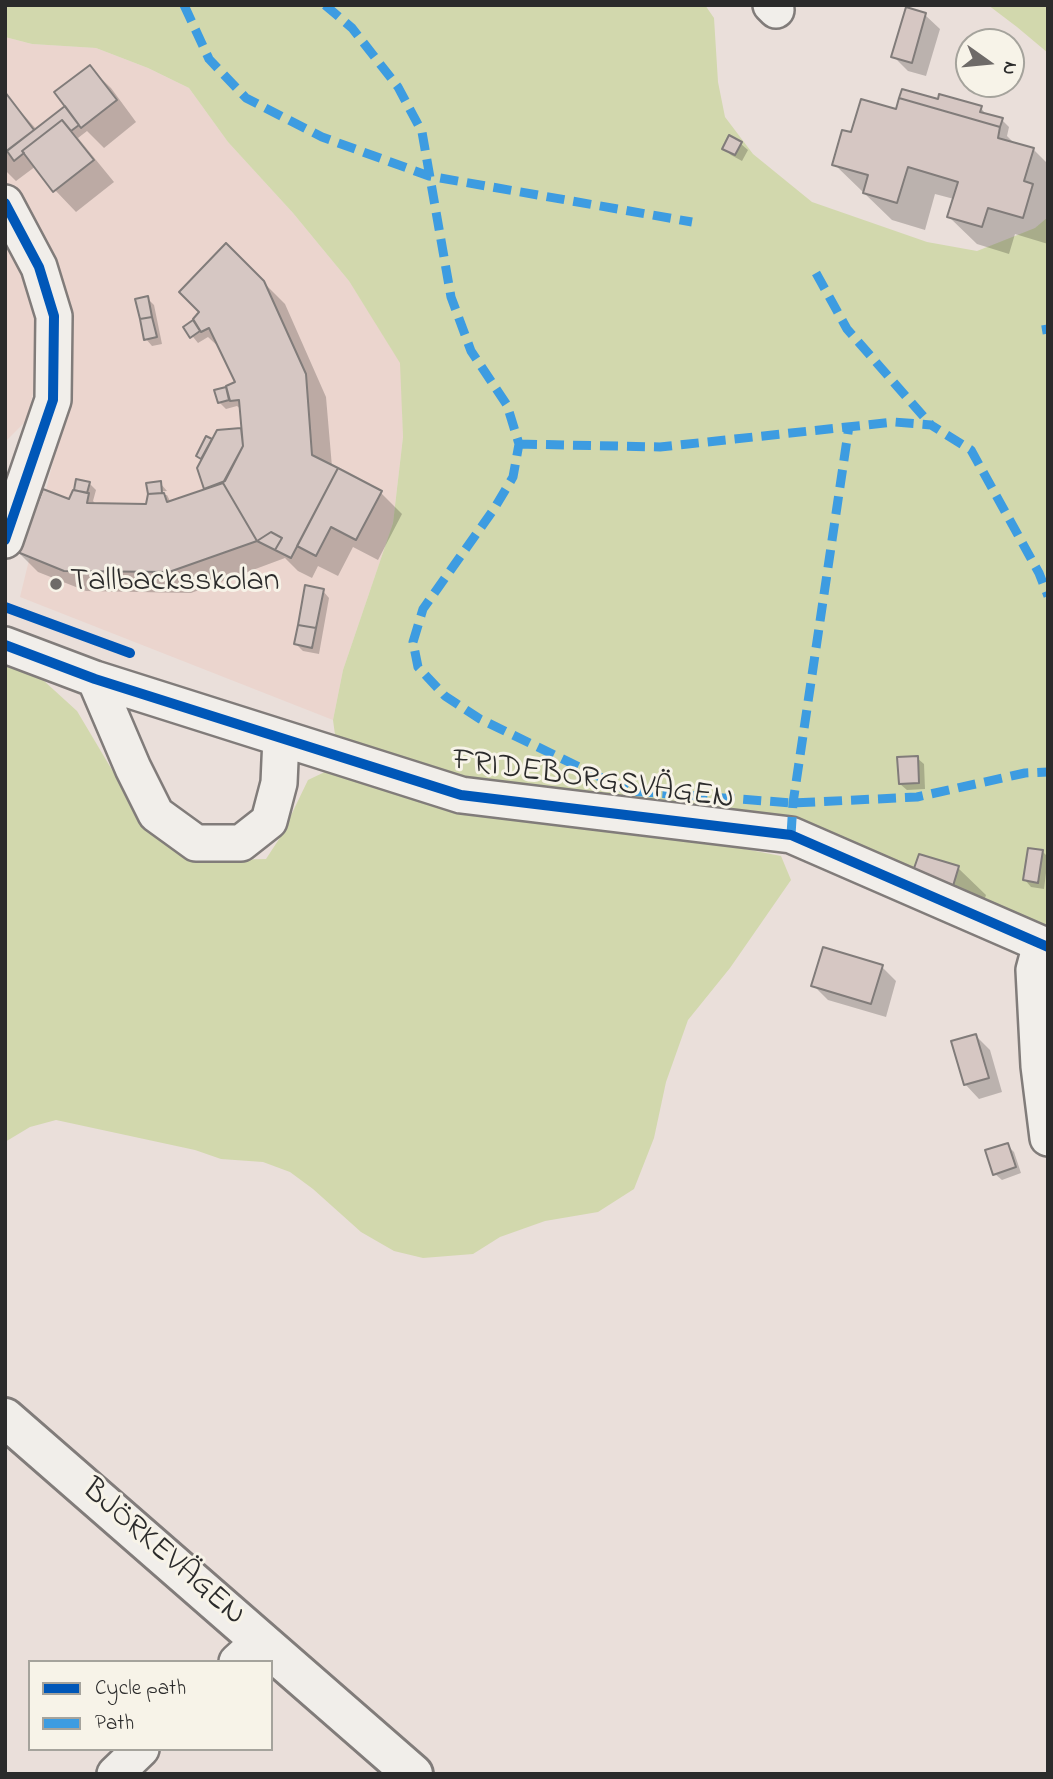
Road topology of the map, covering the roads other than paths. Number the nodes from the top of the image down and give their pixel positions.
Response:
1 (5, 203) edge
2 (5, 540) edge
3 (5, 645) edge
4 (95, 678) junction
5 (281, 738) junction
6 (1044, 945) edge
7 (1048, 1138) edge
8 (5, 1418) edge
9 (249, 1651) edge
10 (273, 1669) edge
11 (139, 1751) edge
12 (115, 1774) edge
13 (413, 1774) edge

1 - 2 street
3 - 4 street, FRIDEBORGSVÄGEN
4 - 5 street, FRIDEBORGSVÄGEN
4 - 5 street
5 - 6 street, FRIDEBORGSVÄGEN
6 - 7 street
8 - 9 main road, BJÖRKEVÄGEN
10 - 13 main road, BJÖRKEVÄGEN
11 - 12 street

